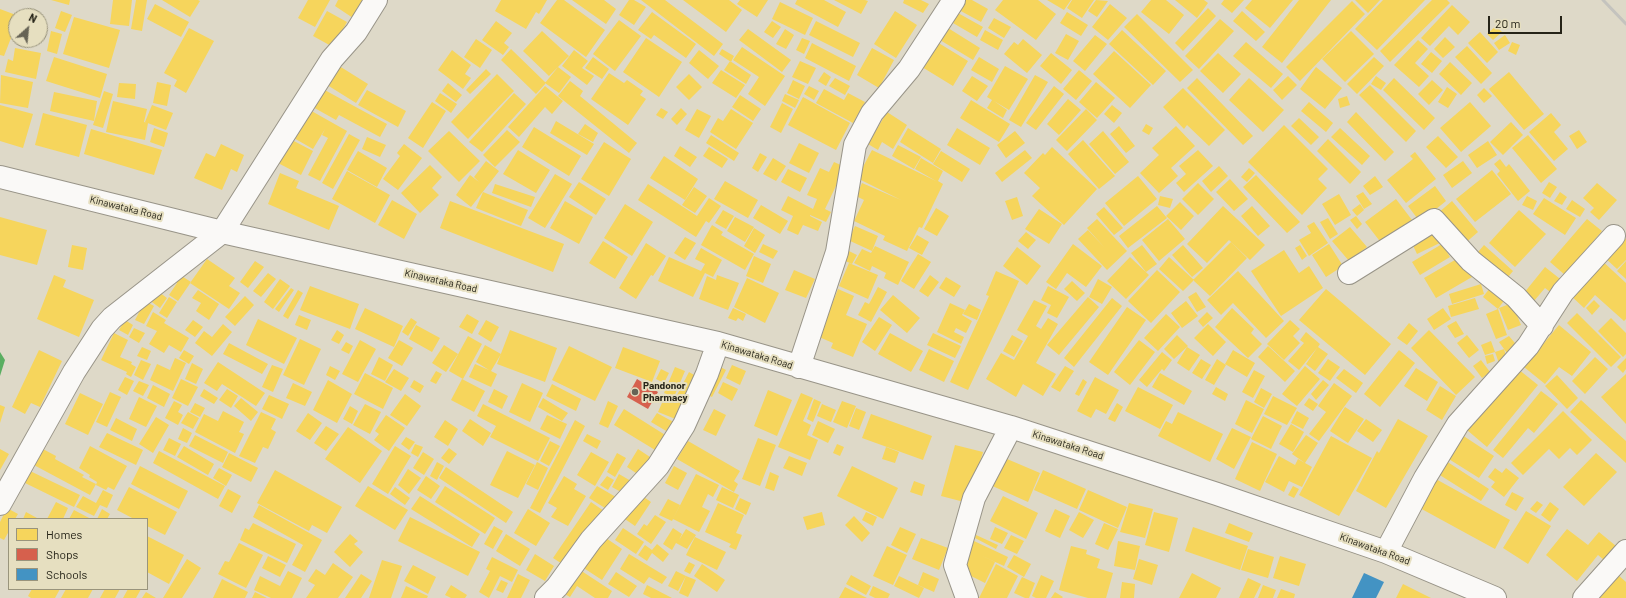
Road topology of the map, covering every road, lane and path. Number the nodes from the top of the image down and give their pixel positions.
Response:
1 (376, 0) edge
2 (954, 0) edge
3 (0, 177) edge
4 (222, 232) junction
5 (1614, 236) dead end
6 (1349, 273) dead end
7 (1542, 326) junction
8 (718, 343) junction
9 (799, 367) junction
10 (1011, 427) junction
11 (0, 504) edge
12 (1626, 551) edge
13 (1386, 552) junction
14 (546, 598) edge
15 (967, 598) edge
16 (1495, 598) edge
17 (1584, 598) edge

1 - 4 street
2 - 9 street
3 - 4 street, Kinawataka Road
4 - 8 street, Kinawataka Road
4 - 11 street
5 - 7 street
6 - 7 street
7 - 13 street
8 - 9 street, Kinawataka Road
8 - 14 street
9 - 10 street, Kinawataka Road
10 - 13 street, Kinawataka Road
10 - 15 street
12 - 17 street
13 - 16 street, Kinawataka Road

